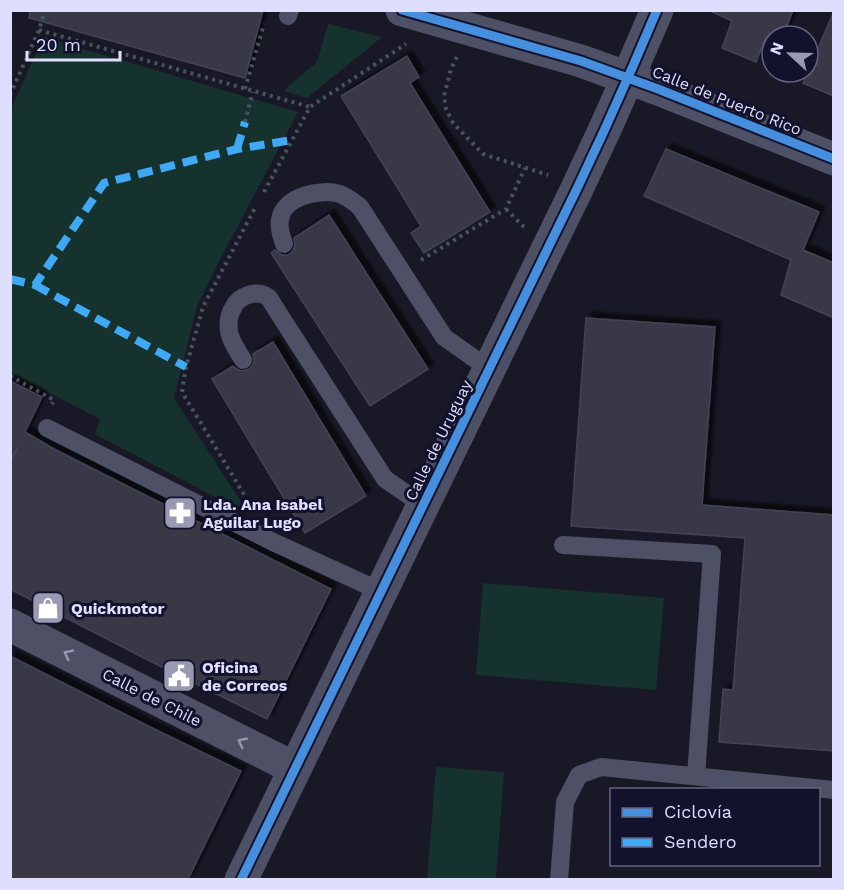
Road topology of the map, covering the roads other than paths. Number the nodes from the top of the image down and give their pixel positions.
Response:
1 (402, 10) edge
2 (657, 10) edge
3 (629, 78) junction
4 (834, 159) edge
5 (284, 244) dead end
6 (243, 360) dead end
7 (489, 369) junction
8 (47, 428) road end
9 (423, 505) junction
10 (563, 545) dead end
11 (380, 591) junction
12 (10, 625) edge
13 (294, 768) junction
14 (696, 776) junction
15 (814, 788) edge
16 (241, 879) edge
17 (559, 879) edge

1 - 3 street, Calle de Puerto Rico
2 - 3 street, Calle de Uruguay
3 - 4 street, Calle de Puerto Rico
3 - 7 street, Calle de Uruguay
5 - 7 lane
6 - 9 lane
7 - 9 street, Calle de Uruguay
8 - 11 lane
9 - 11 street, Calle de Uruguay
10 - 14 lane
11 - 13 street, Calle de Uruguay
13 -> 12 street, Calle de Chile
13 - 16 street, Calle de Uruguay
14 - 15 lane
14 - 17 lane

